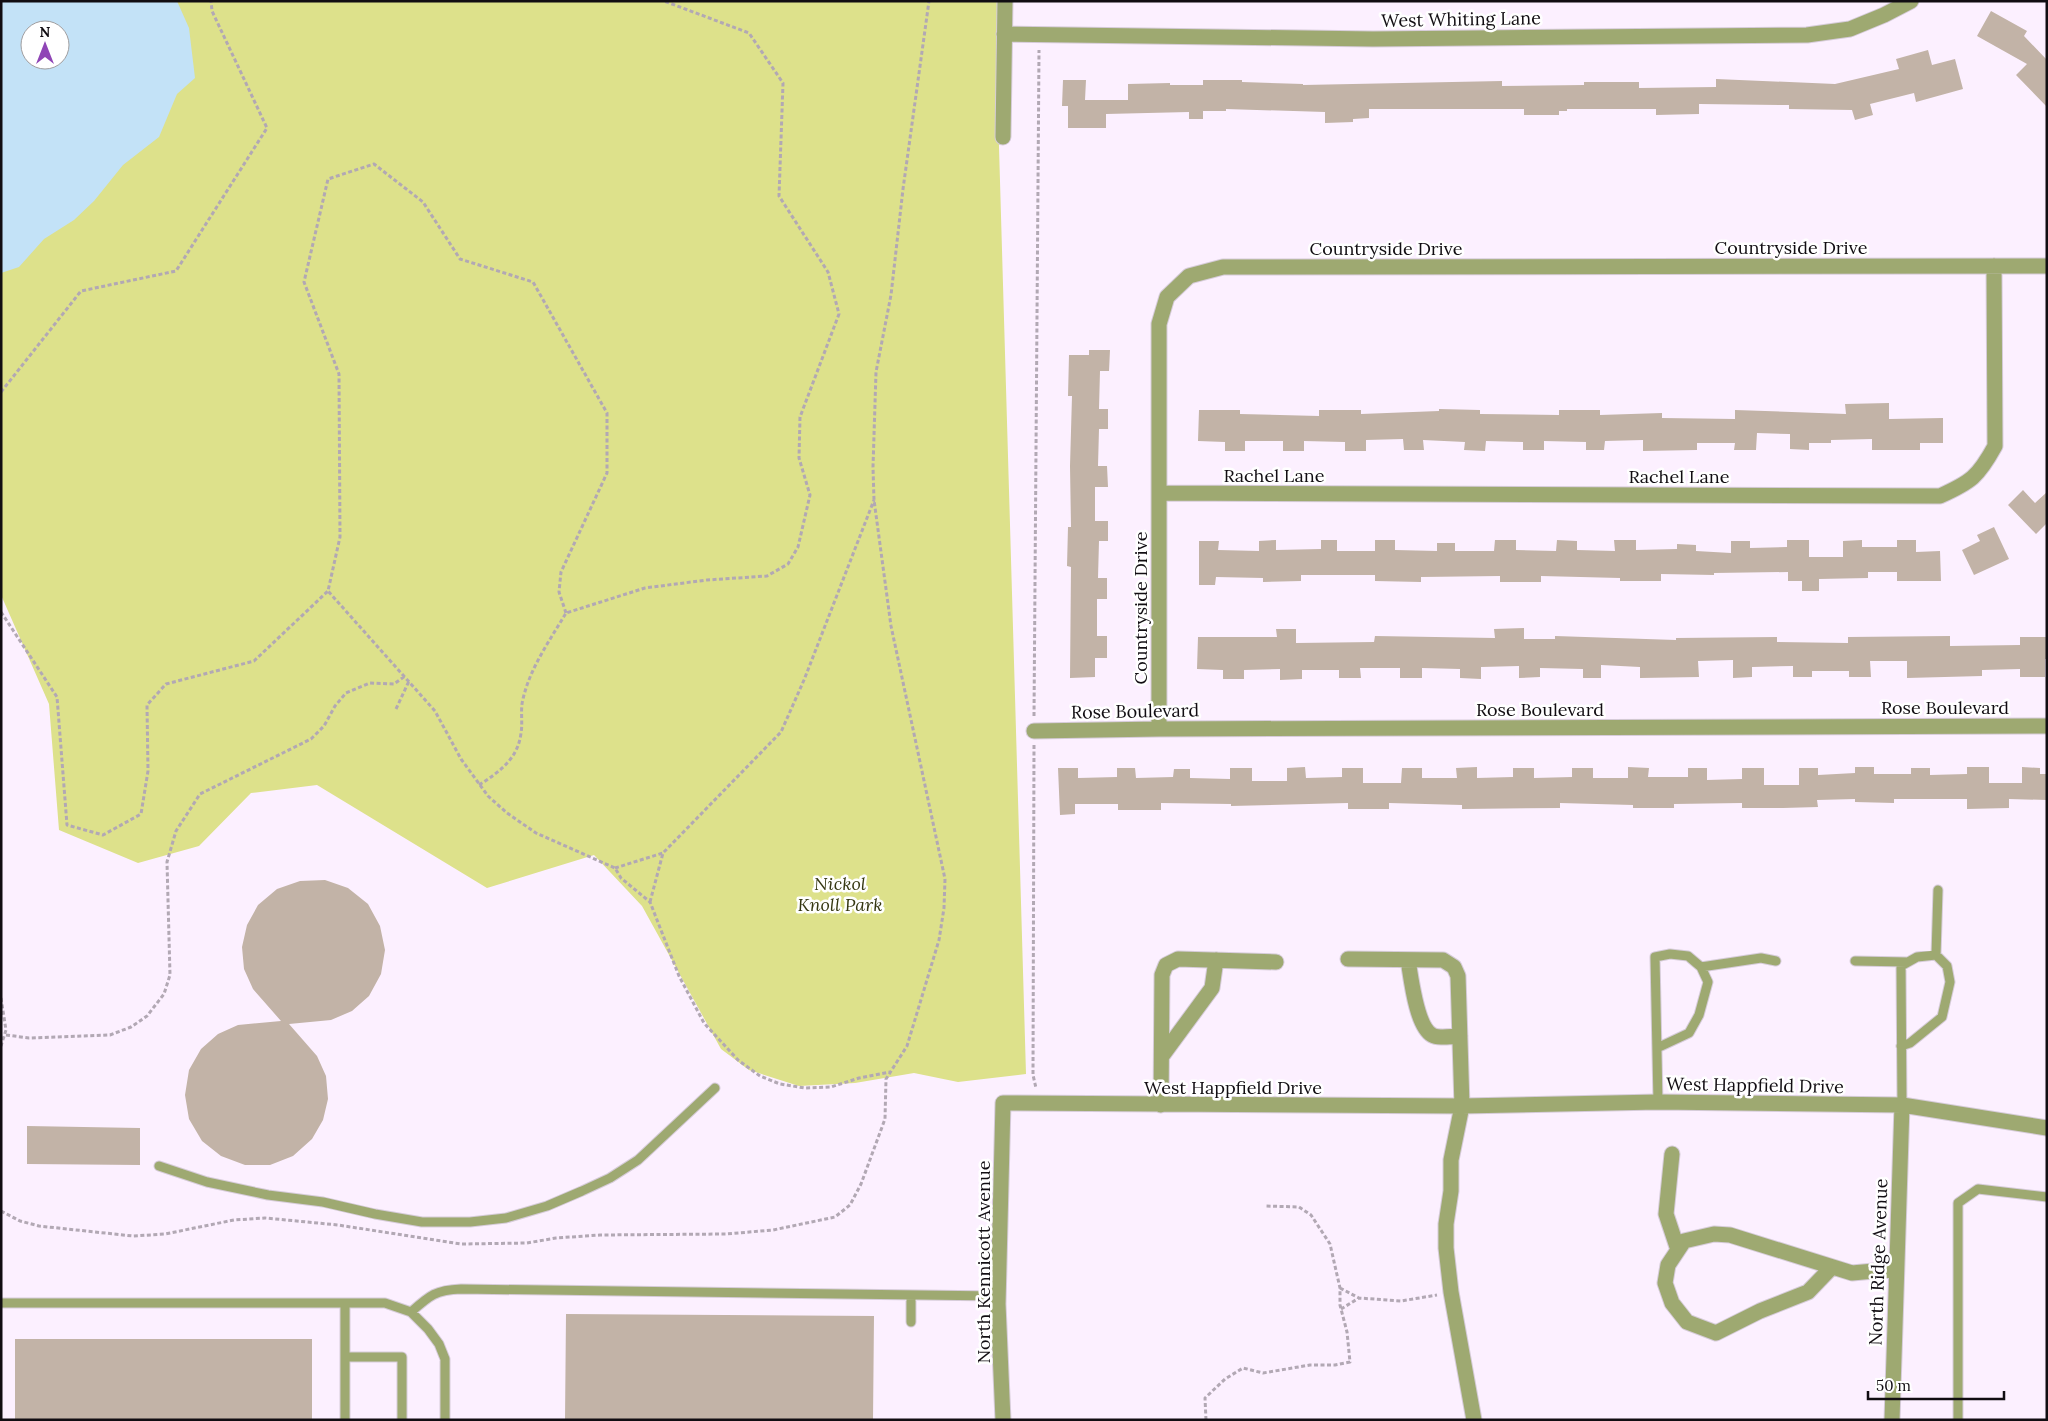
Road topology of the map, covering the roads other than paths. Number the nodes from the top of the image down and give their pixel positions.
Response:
1 (1005, 1) edge
2 (1911, 1) edge
3 (1004, 34) junction
4 (1003, 137) dead end
5 (1994, 266) junction
6 (2047, 266) edge
7 (1159, 493) junction
8 (2047, 726) edge
9 (1159, 729) junction
10 (1034, 731) road end
11 (1938, 890) dead end
12 (1936, 955) junction
13 (1348, 959) dead end
14 (1216, 960) junction
15 (1408, 960) junction
16 (1776, 961) dead end
17 (1855, 961) dead end
18 (1276, 962) dead end
19 (1908, 962) junction
20 (1701, 967) junction
21 (1460, 1036) junction
22 (1901, 1046) junction
23 (1657, 1048) junction
24 (1162, 1056) junction
25 (715, 1088) dead end
26 (1658, 1102) junction
27 (1003, 1104) joint
28 (1161, 1105) junction
29 (1902, 1105) junction
30 (1462, 1106) junction
31 (2047, 1128) edge
32 (1672, 1154) dead end
33 (159, 1166) dead end
34 (2047, 1197) edge
35 (1678, 1250) junction
36 (1832, 1267) junction
37 (1896, 1269) junction
38 (911, 1295) junction
39 (998, 1296) junction
40 (1, 1302) edge
41 (345, 1303) junction
42 (411, 1312) junction
43 (911, 1322) dead end
44 (345, 1356) junction
45 (345, 1420) edge
46 (402, 1420) edge
47 (445, 1420) edge
48 (1003, 1420) edge
49 (1474, 1420) edge
50 (1892, 1420) edge
51 (1958, 1420) edge

1 - 3 street
2 - 3 street, West Whiting Lane
3 - 4 street
5 - 6 street, Countryside Drive
5 - 7 street, Countryside Drive
5 - 7 street, Rachel Lane
7 - 9 street, Countryside Drive
8 - 9 street, Rose Boulevard
9 - 10 street, Rose Boulevard
11 - 12 lane
12 - 19 lane
12 - 22 lane
13 - 15 street
14 - 18 street
14 - 24 street
14 - 24 street
15 - 21 street
15 - 21 street
16 - 20 lane
17 - 19 lane
19 - 22 lane
20 - 23 lane
20 - 23 lane
21 - 30 street
22 - 29 lane
23 - 26 lane
24 - 28 street
25 - 33 lane
26 - 29 street, West Happfield Drive
26 - 30 street, West Happfield Drive
27 - 28 street, West Happfield Drive
27 - 39 street, North Kennicott Avenue
28 - 30 street, West Happfield Drive
29 - 31 street, West Happfield Drive
29 - 37 street, North Ridge Avenue
30 - 49 street
32 - 35 street
34 - 51 lane
35 - 36 street
35 - 36 street
36 - 37 street
37 - 50 street, North Ridge Avenue
38 - 39 lane
38 - 42 lane
38 - 43 lane
39 - 48 street, North Kennicott Avenue
40 - 41 lane
41 - 42 lane
41 - 44 lane
42 - 47 lane
44 - 45 lane
44 - 46 lane

